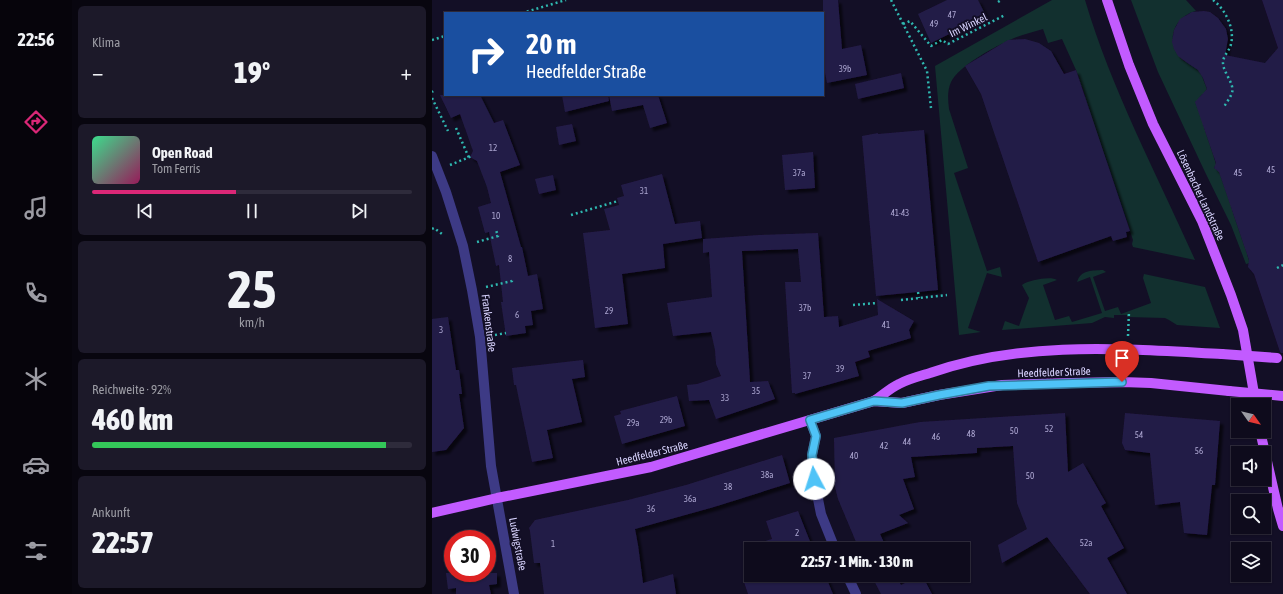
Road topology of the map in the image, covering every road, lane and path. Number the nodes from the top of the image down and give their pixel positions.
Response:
1 (566, 0) edge
2 (891, 0) edge
3 (1002, 0) edge
4 (1106, 0) edge
5 (1213, 0) edge
6 (998, 2) dead end
7 (525, 12) edge
8 (1005, 15) dead end
9 (903, 24) junction
10 (444, 36) edge
11 (432, 40) edge
12 (432, 98) edge
13 (1224, 107) dead end
14 (931, 108) dead end
15 (456, 128) dead end
16 (448, 131) dead end
17 (432, 156) edge
18 (458, 162) dead end
19 (618, 201) dead end
20 (571, 215) dead end
21 (496, 230) dead end
22 (463, 246) junction
23 (1283, 266) edge
24 (1277, 268) dead end
25 (512, 279) dead end
26 (472, 290) junction
27 (918, 292) dead end
28 (947, 295) dead end
29 (919, 298) junction
30 (901, 300) dead end
31 (877, 303) dead end
32 (853, 305) dead end
33 (1129, 311) dead end
34 (1128, 350) junction
35 (1280, 358) edge
36 (1283, 396) edge
37 (1255, 398) edge
38 (874, 401) junction
39 (810, 420) junction
40 (1262, 438) edge
41 (497, 498) junction
42 (432, 513) edge
43 (1283, 526) edge
44 (832, 542) edge
45 (850, 582) edge
46 (514, 594) edge
47 (856, 594) edge

1 - 7 path
2 - 9 path
3 - 6 path
4 - 37 main road, Lösenbacher Landstraße
5 - 13 path
8 - 9 path, Im Winkel
9 - 14 path
10 - 11 path
12 - 16 path
15 - 18 path
17 - 22 street, Frankenstraße
19 - 20 path
21 - 22 path
22 - 26 street, Frankenstraße
23 - 24 path
25 - 26 path
26 - 41 street, Frankenstraße
27 - 29 path
28 - 29 path
29 - 30 path
31 - 32 path
33 - 34 path
34 - 35 main road, Heedfelder Straße, bridge
34 - 38 main road, Heedfelder Straße
36 - 38 main road, Heedfelder Straße, bridge
38 - 39 main road, Heedfelder Straße
39 - 41 main road, Heedfelder Straße
39 - 44 street
40 - 43 main road
41 - 42 main road, Heedfelder Straße
41 - 46 street, Ludwigstraße
45 - 47 street

